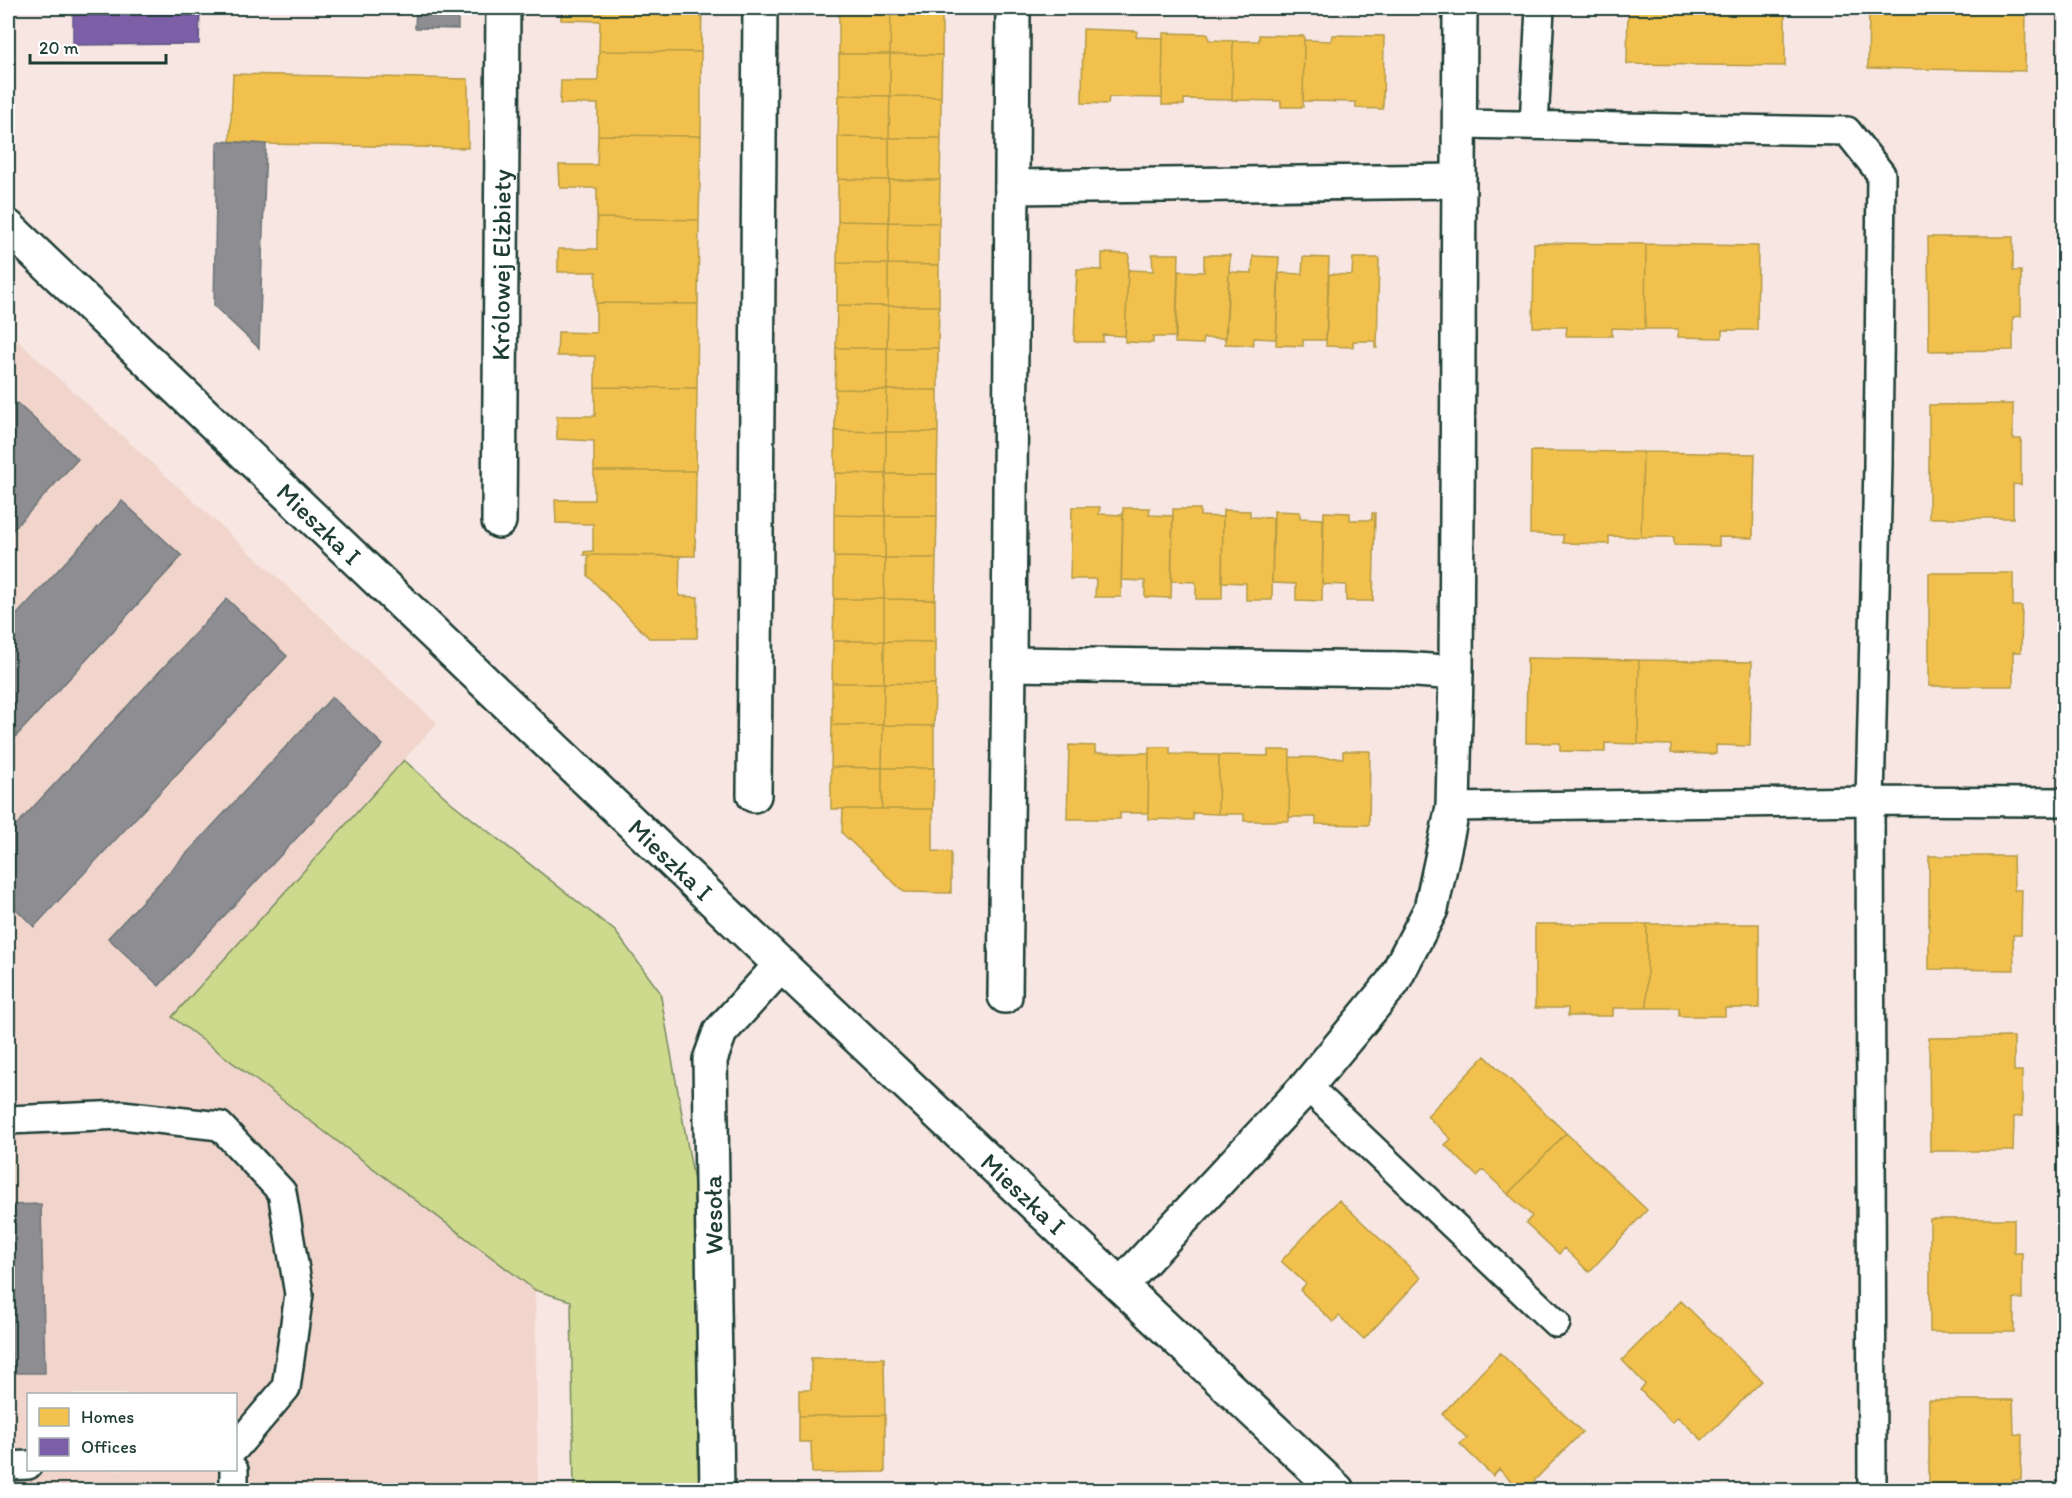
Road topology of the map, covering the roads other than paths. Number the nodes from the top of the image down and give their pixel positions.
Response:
1 (503, 8) edge
2 (760, 8) edge
3 (1013, 8) edge
4 (1460, 8) edge
5 (1540, 8) edge
6 (1458, 124) junction
7 (1534, 125) junction
8 (1458, 181) junction
9 (1012, 187) junction
10 (8, 227) edge
11 (499, 521) dead end
12 (1010, 664) junction
13 (1456, 673) junction
14 (754, 795) dead end
15 (1870, 801) junction
16 (2064, 802) edge
17 (1453, 807) junction
18 (781, 965) junction
19 (1005, 996) dead end
20 (1307, 1086) junction
21 (8, 1119) edge
22 (1121, 1284) junction
23 (1556, 1323) dead end
24 (237, 1446) edge
25 (27, 1465) edge
26 (8, 1466) edge
27 (234, 1471) edge
28 (234, 1491) edge
29 (717, 1491) edge
30 (1337, 1491) edge
31 (1872, 1491) edge

1 - 11 street, Królowej Elżbiety
2 - 14 street
3 - 9 street
4 - 6 street
5 - 7 lane
6 - 7 lane
6 - 8 street
7 - 15 lane
8 - 9 street
8 - 13 street
9 - 12 street
10 - 18 street, Mieszka I
12 - 13 street
12 - 19 street
13 - 17 street
15 - 16 lane
15 - 17 lane
15 - 31 lane
17 - 20 street
18 - 22 street, Mieszka I
18 - 29 street, Wesoła
20 - 22 street
20 - 23 lane
21 - 24 lane
22 - 30 street, Mieszka I
25 - 26 lane
27 - 28 lane

